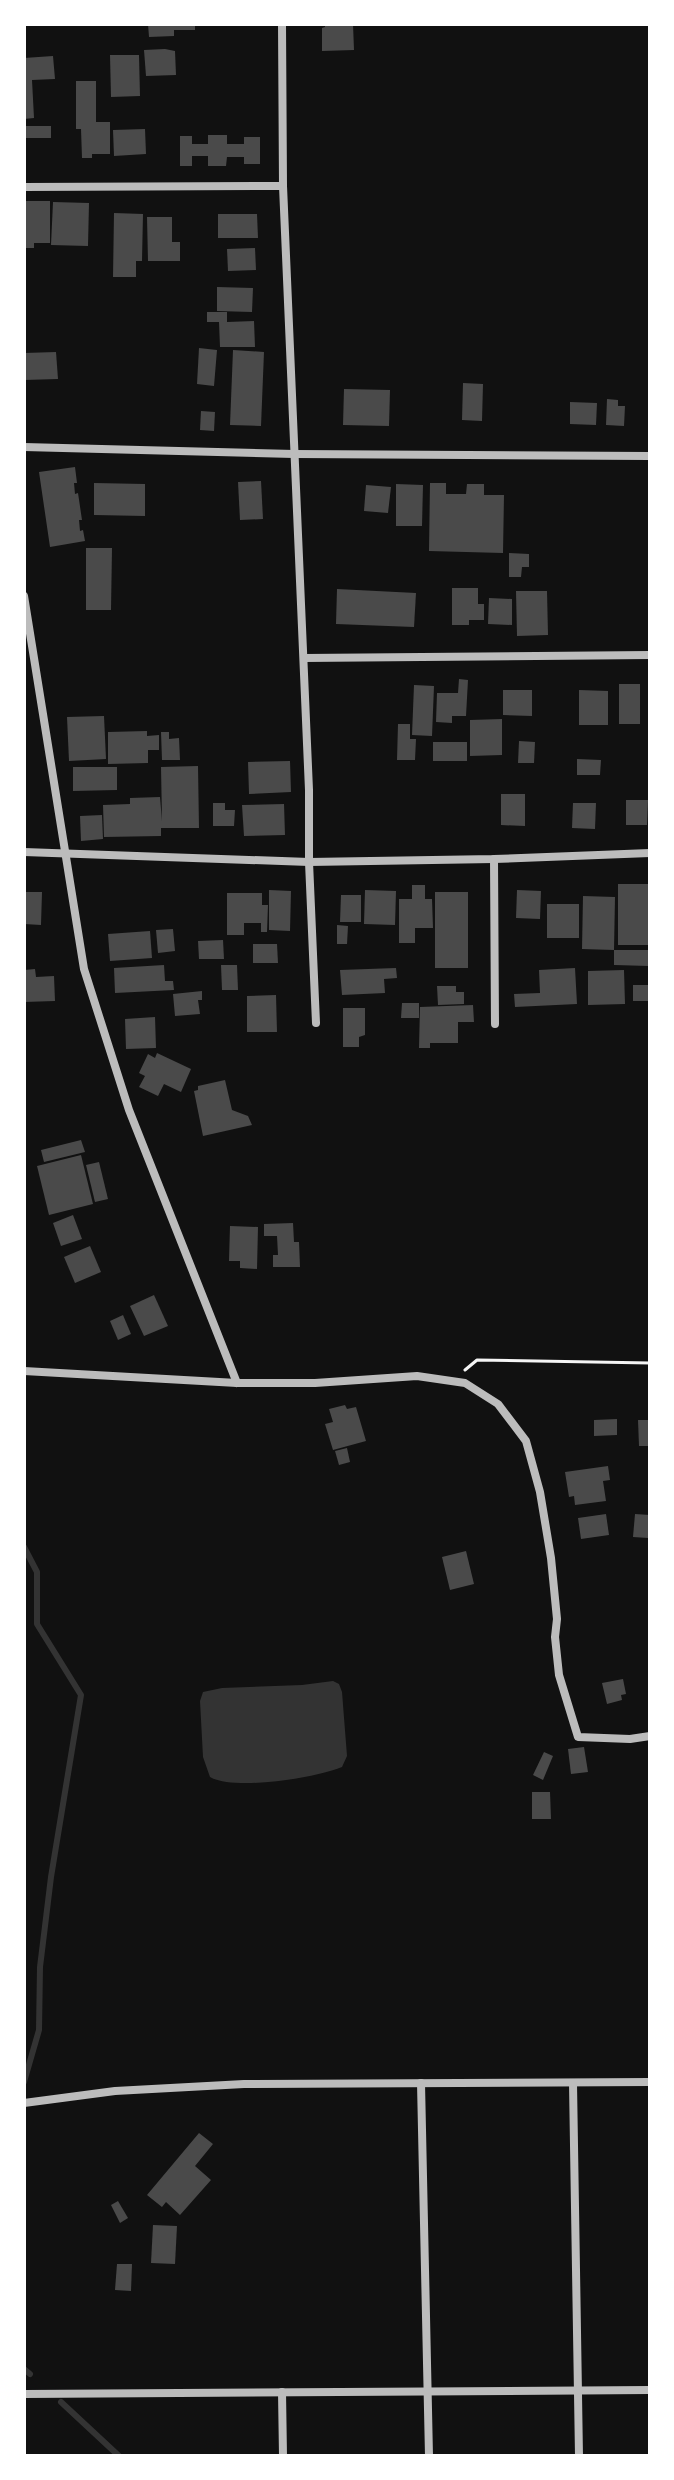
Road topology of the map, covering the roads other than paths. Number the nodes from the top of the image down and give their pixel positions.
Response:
1 (282, 24) edge
2 (283, 186) junction
3 (24, 187) edge
4 (24, 447) edge
5 (294, 454) junction
6 (650, 456) edge
7 (24, 596) edge
8 (650, 655) edge
9 (304, 658) junction
10 (24, 852) edge
11 (64, 852) junction
12 (650, 853) edge
13 (494, 859) junction
14 (309, 862) junction
15 (316, 1023) dead end
16 (495, 1024) dead end
17 (24, 1371) edge
18 (237, 1383) junction
19 (650, 1736) edge
20 (650, 2082) edge
21 (421, 2083) junction
22 (573, 2083) junction
23 (24, 2103) edge
24 (650, 2390) edge
25 (578, 2391) junction
26 (282, 2392) junction
27 (427, 2392) junction
28 (24, 2394) edge
29 (283, 2456) edge
30 (429, 2456) edge
31 (579, 2456) edge

1 - 2 street
2 - 3 street
2 - 5 street
4 - 5 street
5 - 6 street
5 - 9 street
7 - 11 street
8 - 9 street
9 - 14 street
10 - 11 street
11 - 14 street
11 - 18 street
12 - 13 street
13 - 14 street
13 - 16 street
14 - 15 street
17 - 18 street
18 - 19 street
20 - 22 street
21 - 22 street
21 - 23 street
21 - 27 street
22 - 25 street
24 - 25 street
25 - 27 street
25 - 31 street
26 - 27 street
26 - 28 street
26 - 29 street
27 - 30 street

